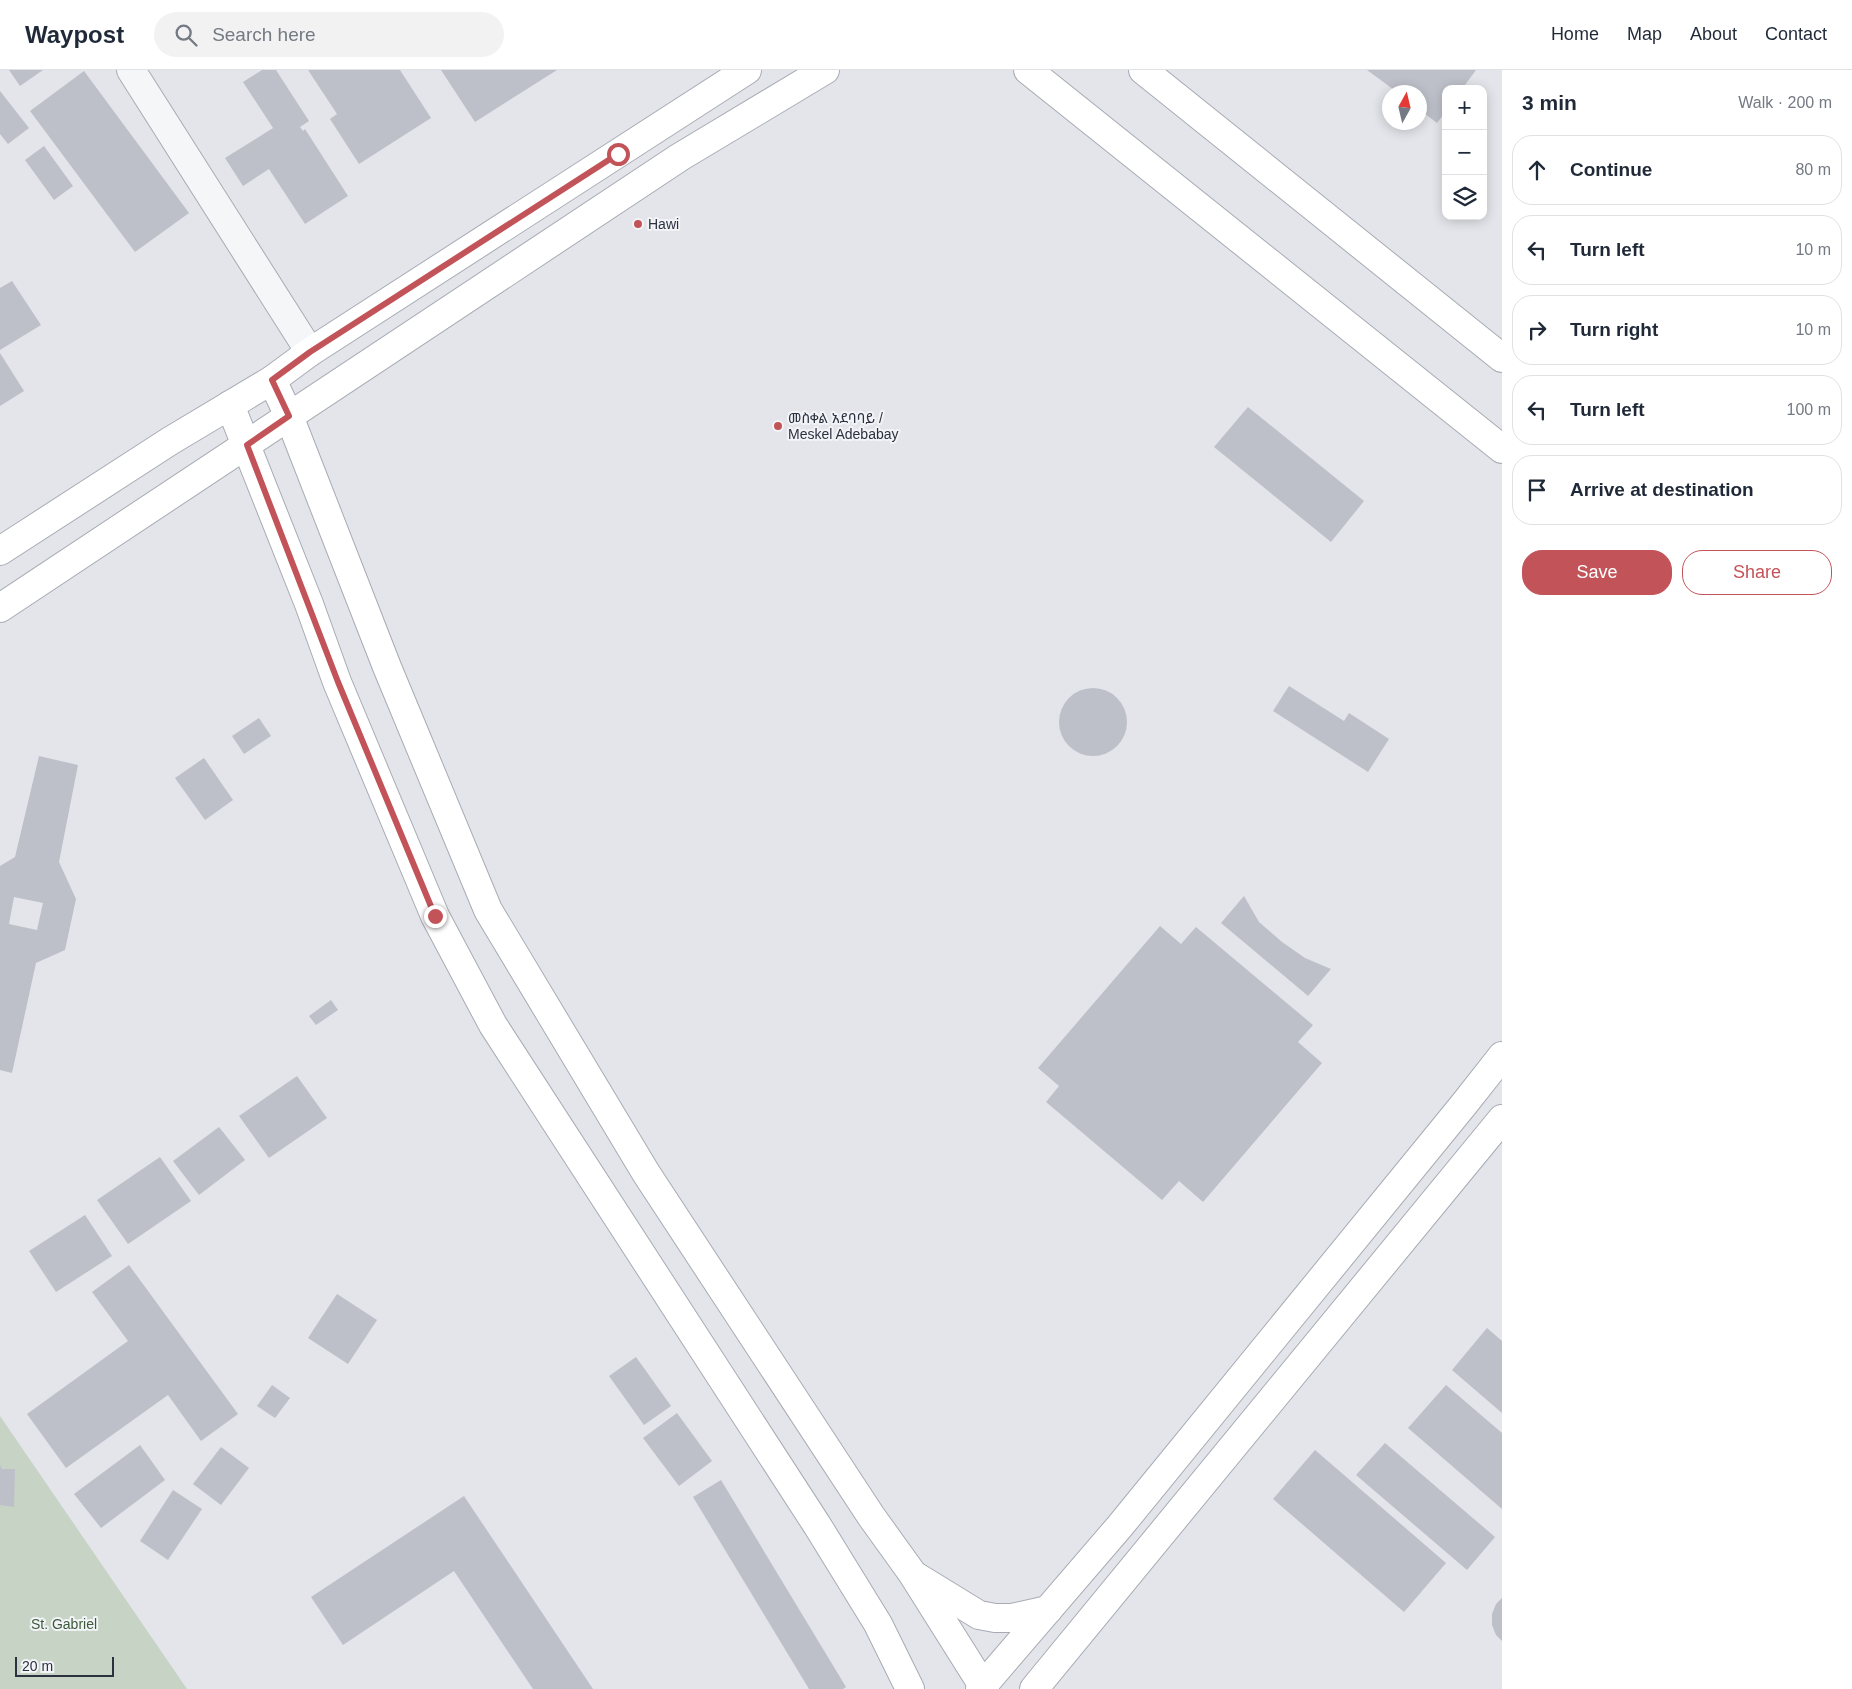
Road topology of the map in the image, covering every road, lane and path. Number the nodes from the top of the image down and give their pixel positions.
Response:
1 (131, 70) edge
2 (747, 70) edge
3 (825, 70) edge
4 (1028, 70) edge
5 (1143, 70) edge
6 (310, 352) junction
7 (1500, 353) edge
8 (272, 380) junction
9 (230, 405) junction
10 (289, 416) junction
11 (247, 445) junction
12 (1502, 449) edge
13 (0, 551) edge
14 (0, 608) edge
15 (1502, 1056) edge
16 (1502, 1118) edge
17 (912, 1574) junction
18 (1048, 1610) junction
19 (983, 1688) edge
20 (910, 1689) edge
21 (1034, 1689) edge

1 - 6 street
2 - 6 main road
3 - 10 main road
4 - 12 main road
5 - 7 main road
6 - 8 main road
8 - 9 main road
8 - 10 main road
9 - 11 main road
9 - 13 main road
10 - 11 main road
10 - 17 main road
11 - 14 main road
11 - 20 main road
15 - 18 main road
16 - 21 main road
17 - 18 main road
17 - 19 main road
18 - 19 main road

